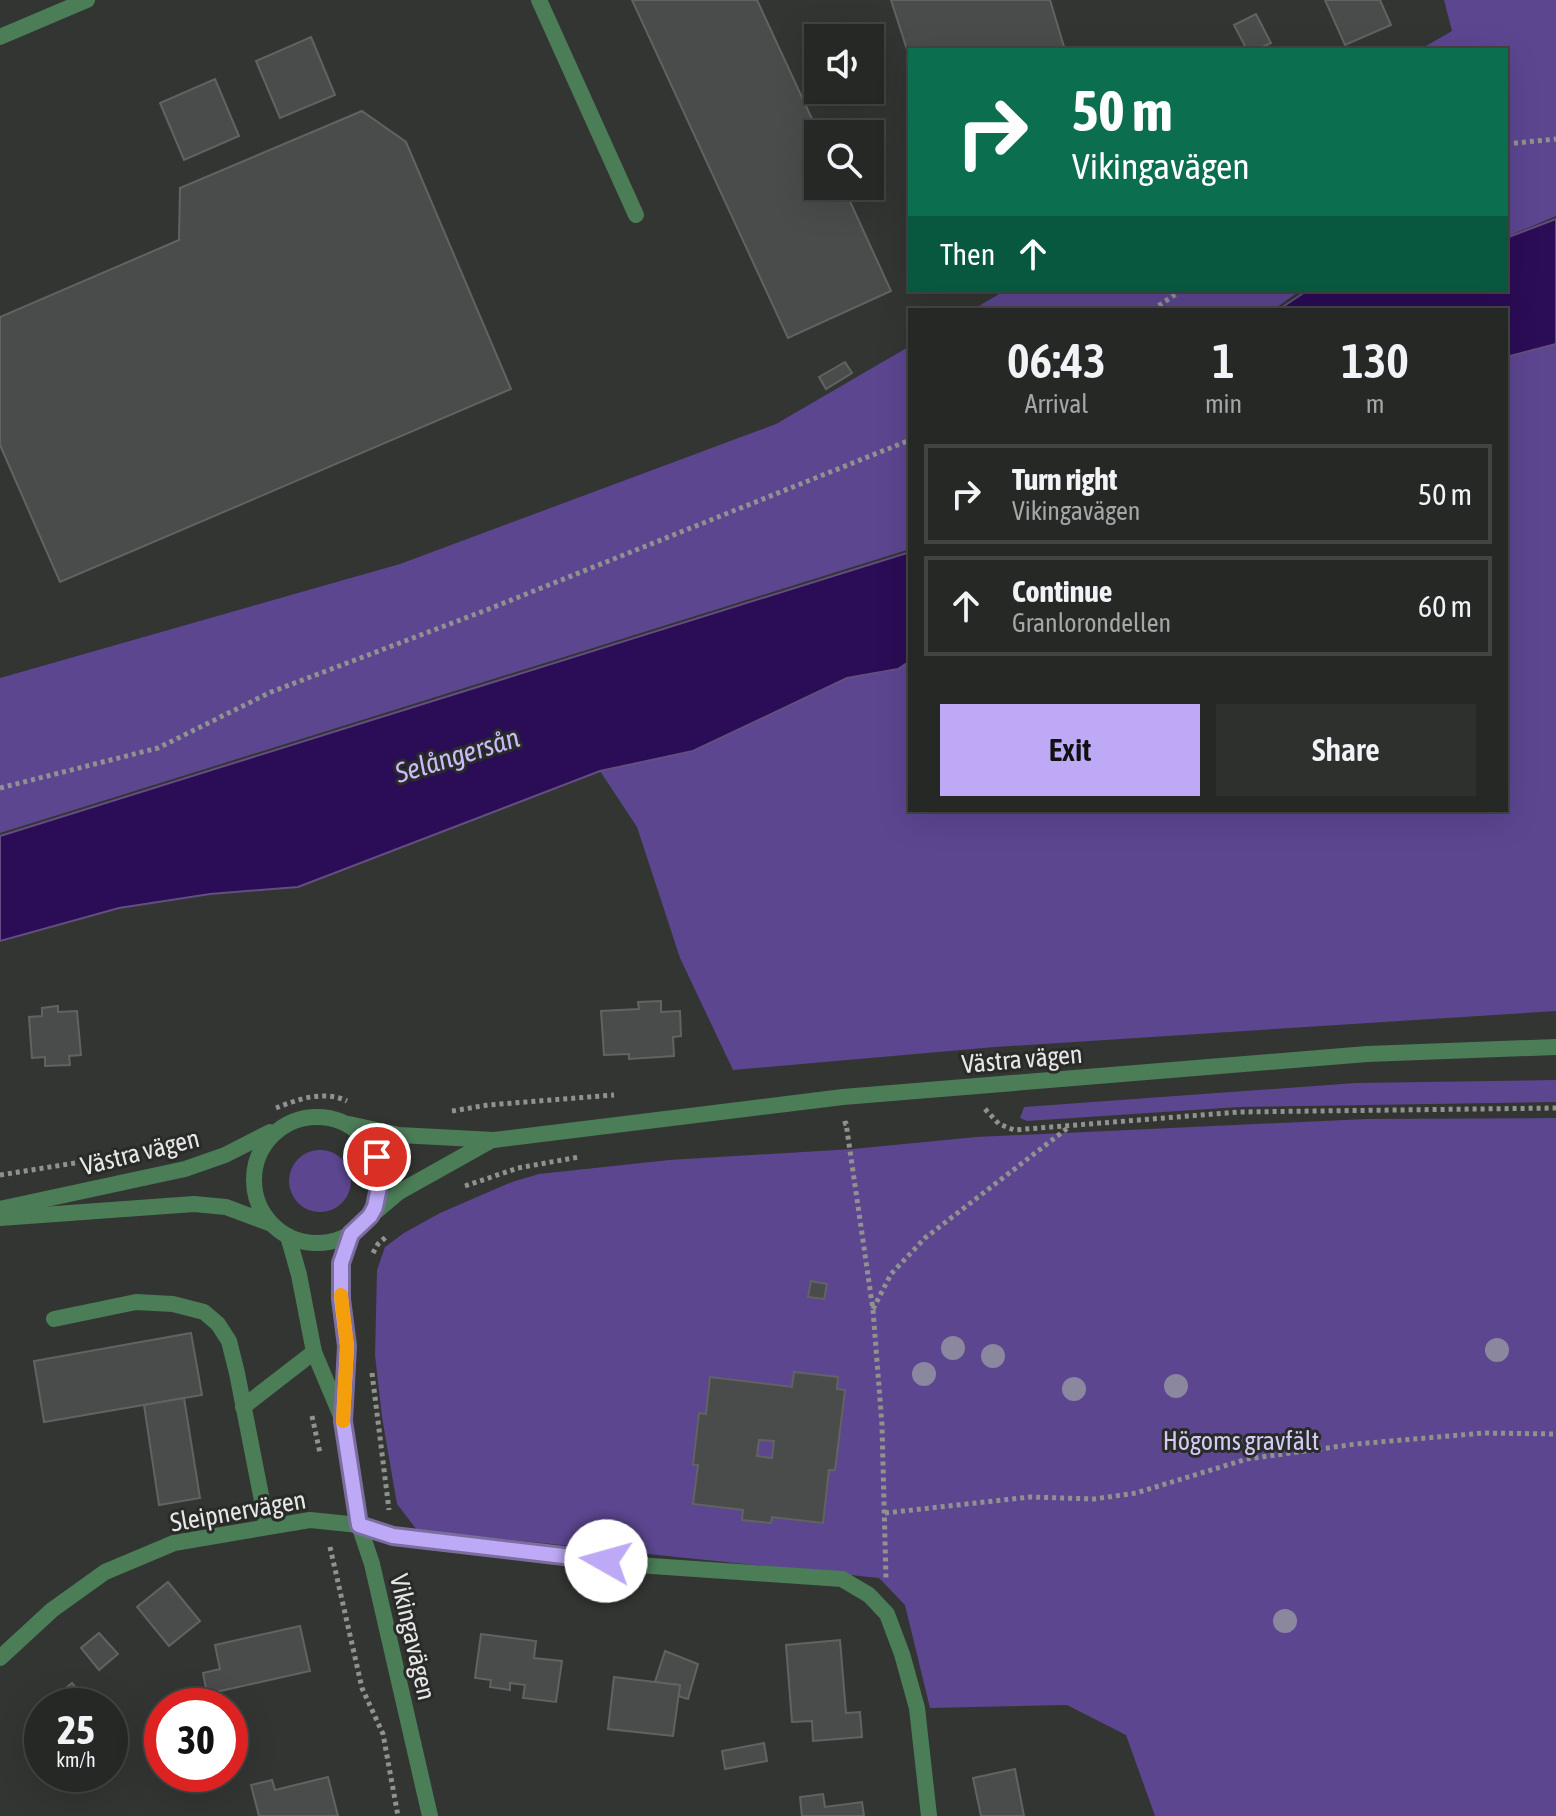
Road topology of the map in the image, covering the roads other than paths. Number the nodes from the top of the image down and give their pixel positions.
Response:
1 (87, 0) edge
2 (539, 0) edge
3 (0, 37) edge
4 (636, 215) dead end
5 (1556, 1047) edge
6 (286, 1124) junction
7 (349, 1124) junction
8 (494, 1140) junction
9 (0, 1209) edge
10 (370, 1216) junction
11 (0, 1218) edge
12 (271, 1224) junction
13 (351, 1234) junction
14 (288, 1236) junction
15 (54, 1319) dead end
16 (314, 1352) junction
17 (243, 1407) junction
18 (343, 1421) junction
19 (359, 1525) junction
20 (267, 1526) junction
21 (0, 1658) edge
22 (430, 1816) edge
23 (929, 1816) edge

1 - 3 street
2 - 4 street
5 - 8 street, Västra vägen
6 - 7 street
6 - 9 street, Västra vägen
6 - 12 street
7 - 8 street, Västra vägen
7 - 10 street
8 - 10 street, Västra vägen
10 - 13 street
11 - 12 street, Västra vägen
12 - 14 street
13 - 14 street
13 - 18 street, Vikingavägen
14 - 16 street, Vikingavägen
15 - 17 street
16 - 17 street
16 - 18 street, Vikingavägen
17 - 20 street
18 - 19 street, Vikingavägen
19 - 20 street, Sleipnervägen
19 - 22 street, Vikingavägen
19 - 23 street, Sleipnervägen
20 - 21 street, Sleipnervägen

